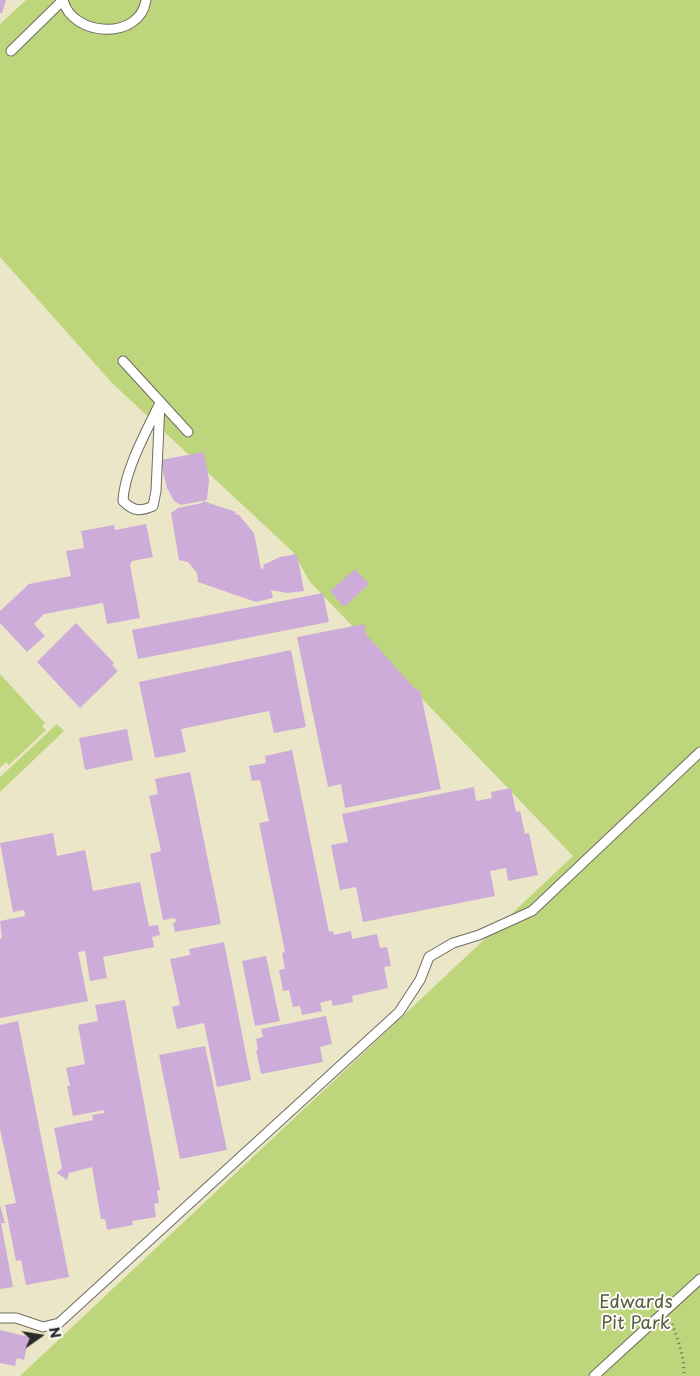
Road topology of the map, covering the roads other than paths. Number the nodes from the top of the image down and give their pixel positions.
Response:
1 (62, 0) edge
2 (146, 1) edge
3 (11, 51) dead end
4 (123, 361) dead end
5 (160, 403) junction
6 (188, 432) dead end
7 (700, 752) edge
8 (700, 1279) edge
9 (0, 1318) edge
10 (594, 1376) edge

1 - 2 lane
1 - 3 lane
4 - 5 lane
5 - 5 lane
5 - 6 lane
7 - 9 lane
8 - 10 lane

